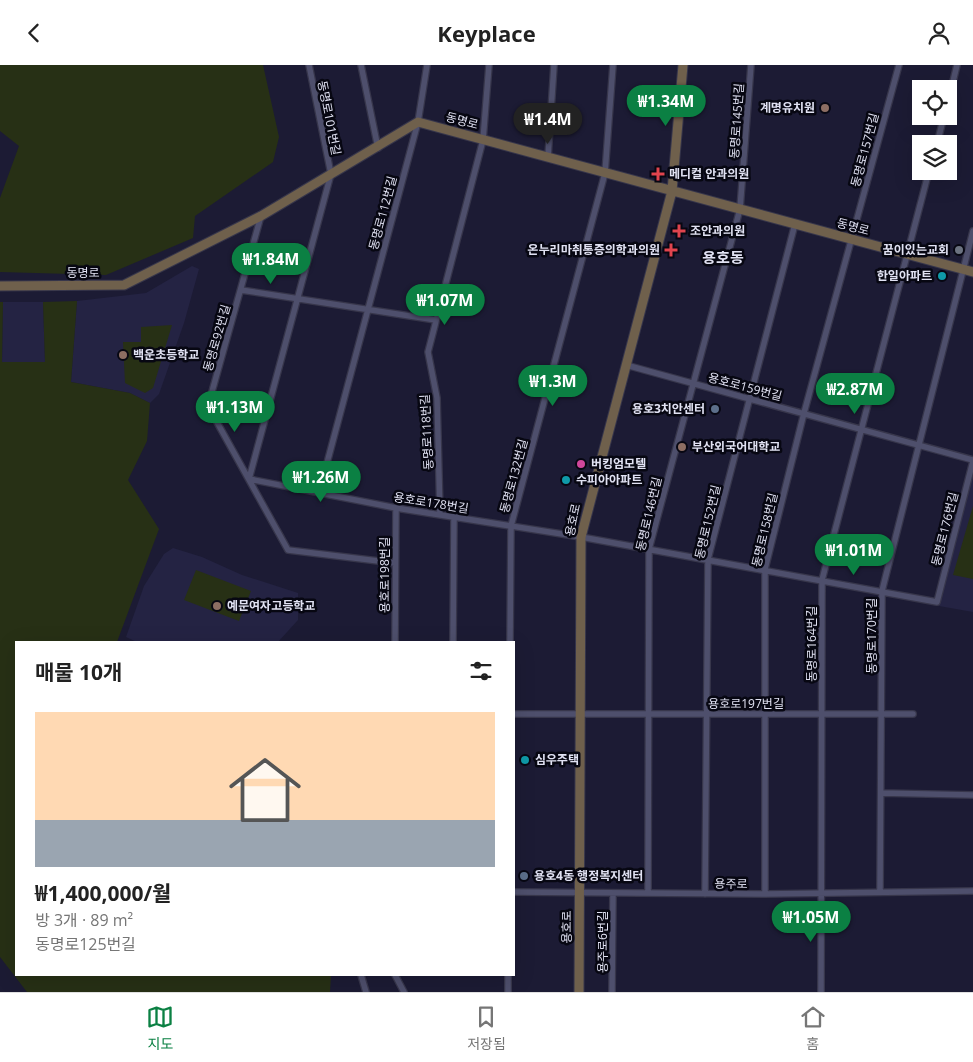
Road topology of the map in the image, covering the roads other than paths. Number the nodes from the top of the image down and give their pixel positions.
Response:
1 (308, 65) edge
2 (360, 65) edge
3 (427, 65) edge
4 (489, 65) edge
5 (554, 65) edge
6 (612, 65) edge
7 (683, 65) edge
8 (752, 65) edge
9 (899, 65) edge
10 (957, 65) edge
11 (953, 80) edge
12 (418, 122) junction
13 (483, 140) junction
14 (378, 148) junction
15 (548, 157) junction
16 (605, 173) junction
17 (331, 174) junction
18 (928, 180) edge
19 (672, 191) junction
20 (740, 209) junction
21 (260, 216) junction
22 (794, 224) junction
23 (973, 231) edge
24 (851, 239) junction
25 (908, 255) junction
26 (962, 269) junction
27 (973, 272) edge
28 (0, 286) edge
29 (241, 290) junction
30 (297, 300) junction
31 (367, 310) junction
32 (436, 320) junction
33 (626, 365) junction
34 (693, 383) junction
35 (749, 398) junction
36 (804, 413) junction
37 (862, 429) junction
38 (918, 445) junction
39 (973, 461) edge
40 (249, 479) junction
41 (319, 493) junction
42 (396, 508) junction
43 (440, 514) junction
44 (454, 517) junction
45 (511, 526) junction
46 (581, 537) junction
47 (649, 549) junction
48 (708, 559) junction
49 (395, 563) junction
50 (764, 569) junction
51 (822, 580) junction
52 (882, 591) junction
53 (937, 602) joint
54 (395, 641) edge
55 (453, 641) edge
56 (510, 641) edge
57 (515, 714) edge
58 (580, 714) junction
59 (649, 714) junction
60 (706, 714) junction
61 (764, 714) junction
62 (822, 714) junction
63 (881, 714) junction
64 (913, 714) dead end
65 (881, 793) junction
66 (973, 795) edge
67 (973, 891) edge
68 (515, 892) edge
69 (880, 892) junction
70 (580, 893) junction
71 (613, 893) junction
72 (648, 893) junction
73 (705, 894) junction
74 (821, 894) junction
75 (765, 895) junction
76 (362, 976) edge
77 (396, 976) edge
78 (508, 976) edge
79 (366, 992) edge
80 (404, 992) edge
81 (508, 992) edge
82 (579, 992) edge
83 (612, 992) edge
84 (821, 992) edge

1 - 17 street, 동명로101번길
2 - 14 street
3 - 12 street, 동명로112번길
4 - 13 street, 동명로118번길
5 - 15 street
6 - 16 street, 동명로132번길
7 - 19 street, 용호로
8 - 20 street, 동명로145번길
9 - 24 street, 동명로157번길
10 - 11 street
12 - 13 street, 동명로
12 - 14 street, 동명로
12 - 31 street, 동명로112번길
13 - 15 street, 동명로
13 - 32 street, 동명로118번길
14 - 17 street, 동명로
15 - 16 street, 동명로
16 - 19 street, 동명로
16 - 45 street, 동명로132번길
17 - 21 street, 동명로
17 - 30 street
18 - 25 street, 동명로164번길
19 - 20 street, 동명로
19 - 33 street, 용호로
20 - 22 street, 동명로
20 - 34 street, 동명로146번길
21 - 28 street, 동명로
21 - 29 street, 동명로92번길
22 - 24 street, 동명로
22 - 35 street, 동명로152번길
23 - 26 street, 동명로170번길
24 - 25 street, 동명로
24 - 36 street, 동명로158번길
25 - 26 street, 동명로
25 - 37 street, 동명로164번길
26 - 27 street, 동명로
26 - 38 street, 동명로170번길
29 - 30 street
29 - 40 street, 동명로92번길
30 - 31 street
30 - 40 street
31 - 32 street
31 - 41 street, 동명로112번길
32 - 43 street, 동명로118번길
33 - 34 street, 용호로159번길
33 - 46 street, 용호로
34 - 35 street, 용호로159번길
34 - 47 street, 동명로146번길
35 - 36 street, 용호로159번길
35 - 48 street, 동명로152번길
36 - 37 street, 용호로159번길
36 - 50 street, 동명로158번길
37 - 38 street, 용호로159번길
37 - 51 street, 동명로164번길
38 - 39 street, 용호로159번길
38 - 52 street, 동명로170번길
39 - 53 street, 동명로176번길
40 - 41 street, 용호로178번길
40 - 49 street, 동명로92번길
41 - 42 street, 용호로178번길
42 - 43 street, 용호로178번길
42 - 49 street, 용호로198번길
43 - 44 street, 용호로178번길
44 - 45 street, 용호로178번길
44 - 55 street
45 - 46 street, 용호로178번길
45 - 56 street, 동명로132번길
46 - 47 street, 용호로178번길
46 - 58 street, 용호로
47 - 48 street, 용호로178번길
47 - 59 street, 동명로146번길
48 - 50 street, 용호로178번길
48 - 60 street, 동명로152번길
49 - 54 street, 용호로198번길
50 - 51 street, 용호로178번길
50 - 61 street, 동명로158번길
51 - 52 street, 용호로178번길
51 - 62 street, 동명로164번길
52 - 53 street, 용호로178번길
52 - 63 street, 동명로170번길
57 - 58 street
58 - 59 street, 용호로197번길
58 - 70 street, 용호로
59 - 60 street, 용호로197번길
59 - 72 street, 동명로146번길
60 - 61 street, 용호로197번길
60 - 73 street, 동명로152번길
61 - 62 street, 용호로197번길
61 - 75 street, 동명로158번길
62 - 63 street, 용호로197번길
62 - 74 street, 동명로164번길
63 - 64 street, 용호로197번길
63 - 65 street, 동명로170번길
65 - 66 street
65 - 69 street, 동명로170번길
67 - 69 street, 용주로
68 - 70 street, 용주로
69 - 74 street, 용주로
70 - 71 street, 용주로
70 - 82 street, 용호로
71 - 72 street, 용주로
71 - 83 street, 용주로6번길
72 - 73 street, 용주로
73 - 75 street, 용주로
74 - 75 street, 용주로
74 - 84 street, 동명로164번길
76 - 79 street
77 - 80 street
78 - 81 street

